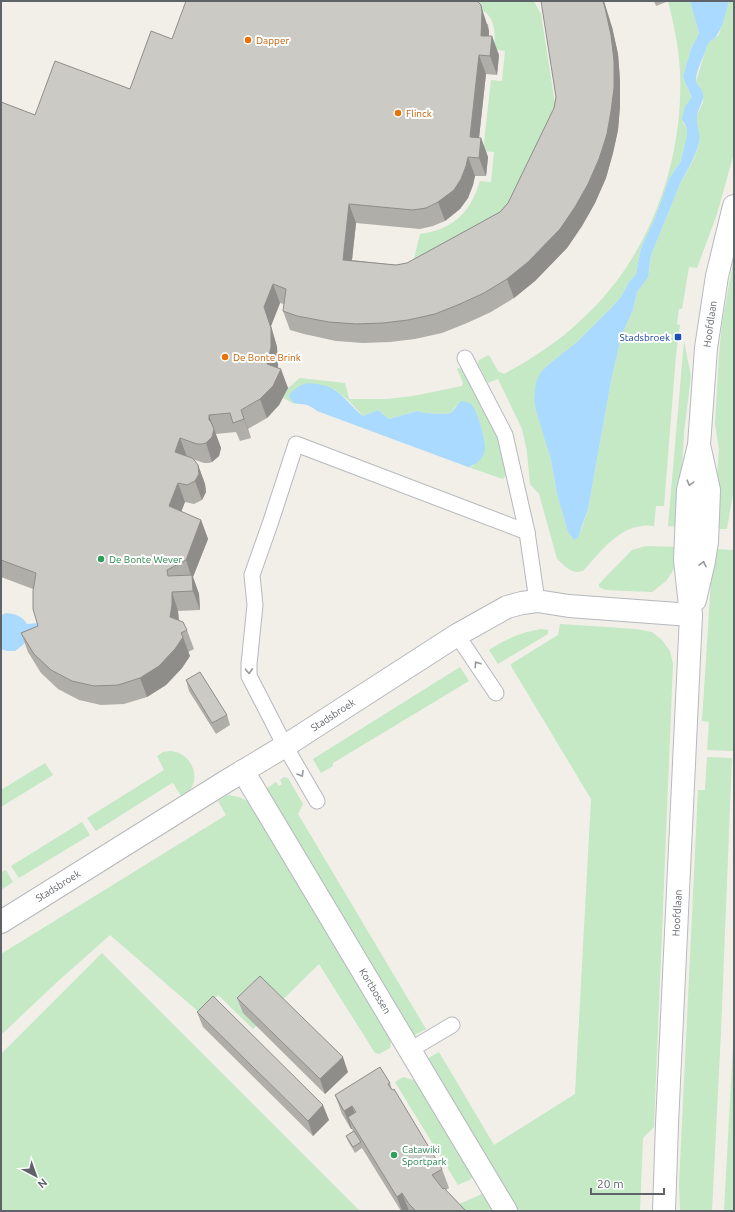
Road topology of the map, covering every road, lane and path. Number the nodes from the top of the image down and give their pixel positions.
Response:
1 (734, 206) edge
2 (464, 358) dead end
3 (527, 532) junction
4 (537, 601) junction
5 (691, 615) junction
6 (458, 635) junction
7 (496, 693) dead end
8 (285, 746) junction
9 (243, 771) junction
10 (317, 801) dead end
11 (1, 922) edge
12 (452, 1025) dead end
13 (410, 1050) junction
14 (506, 1211) edge
15 (664, 1211) edge

1 - 5 street, Hoofdlaan
2 - 3 lane
3 - 4 lane
3 -> 8 lane
4 - 5 street, Stadsbroek
4 - 6 street, Stadsbroek
5 - 15 street, Hoofdlaan
7 -> 6 lane
6 - 8 street, Stadsbroek
8 - 9 street, Stadsbroek
8 -> 10 lane
9 - 11 street, Stadsbroek
9 - 13 street, Kortbossen
12 - 13 lane
13 - 14 street, Kortbossen

